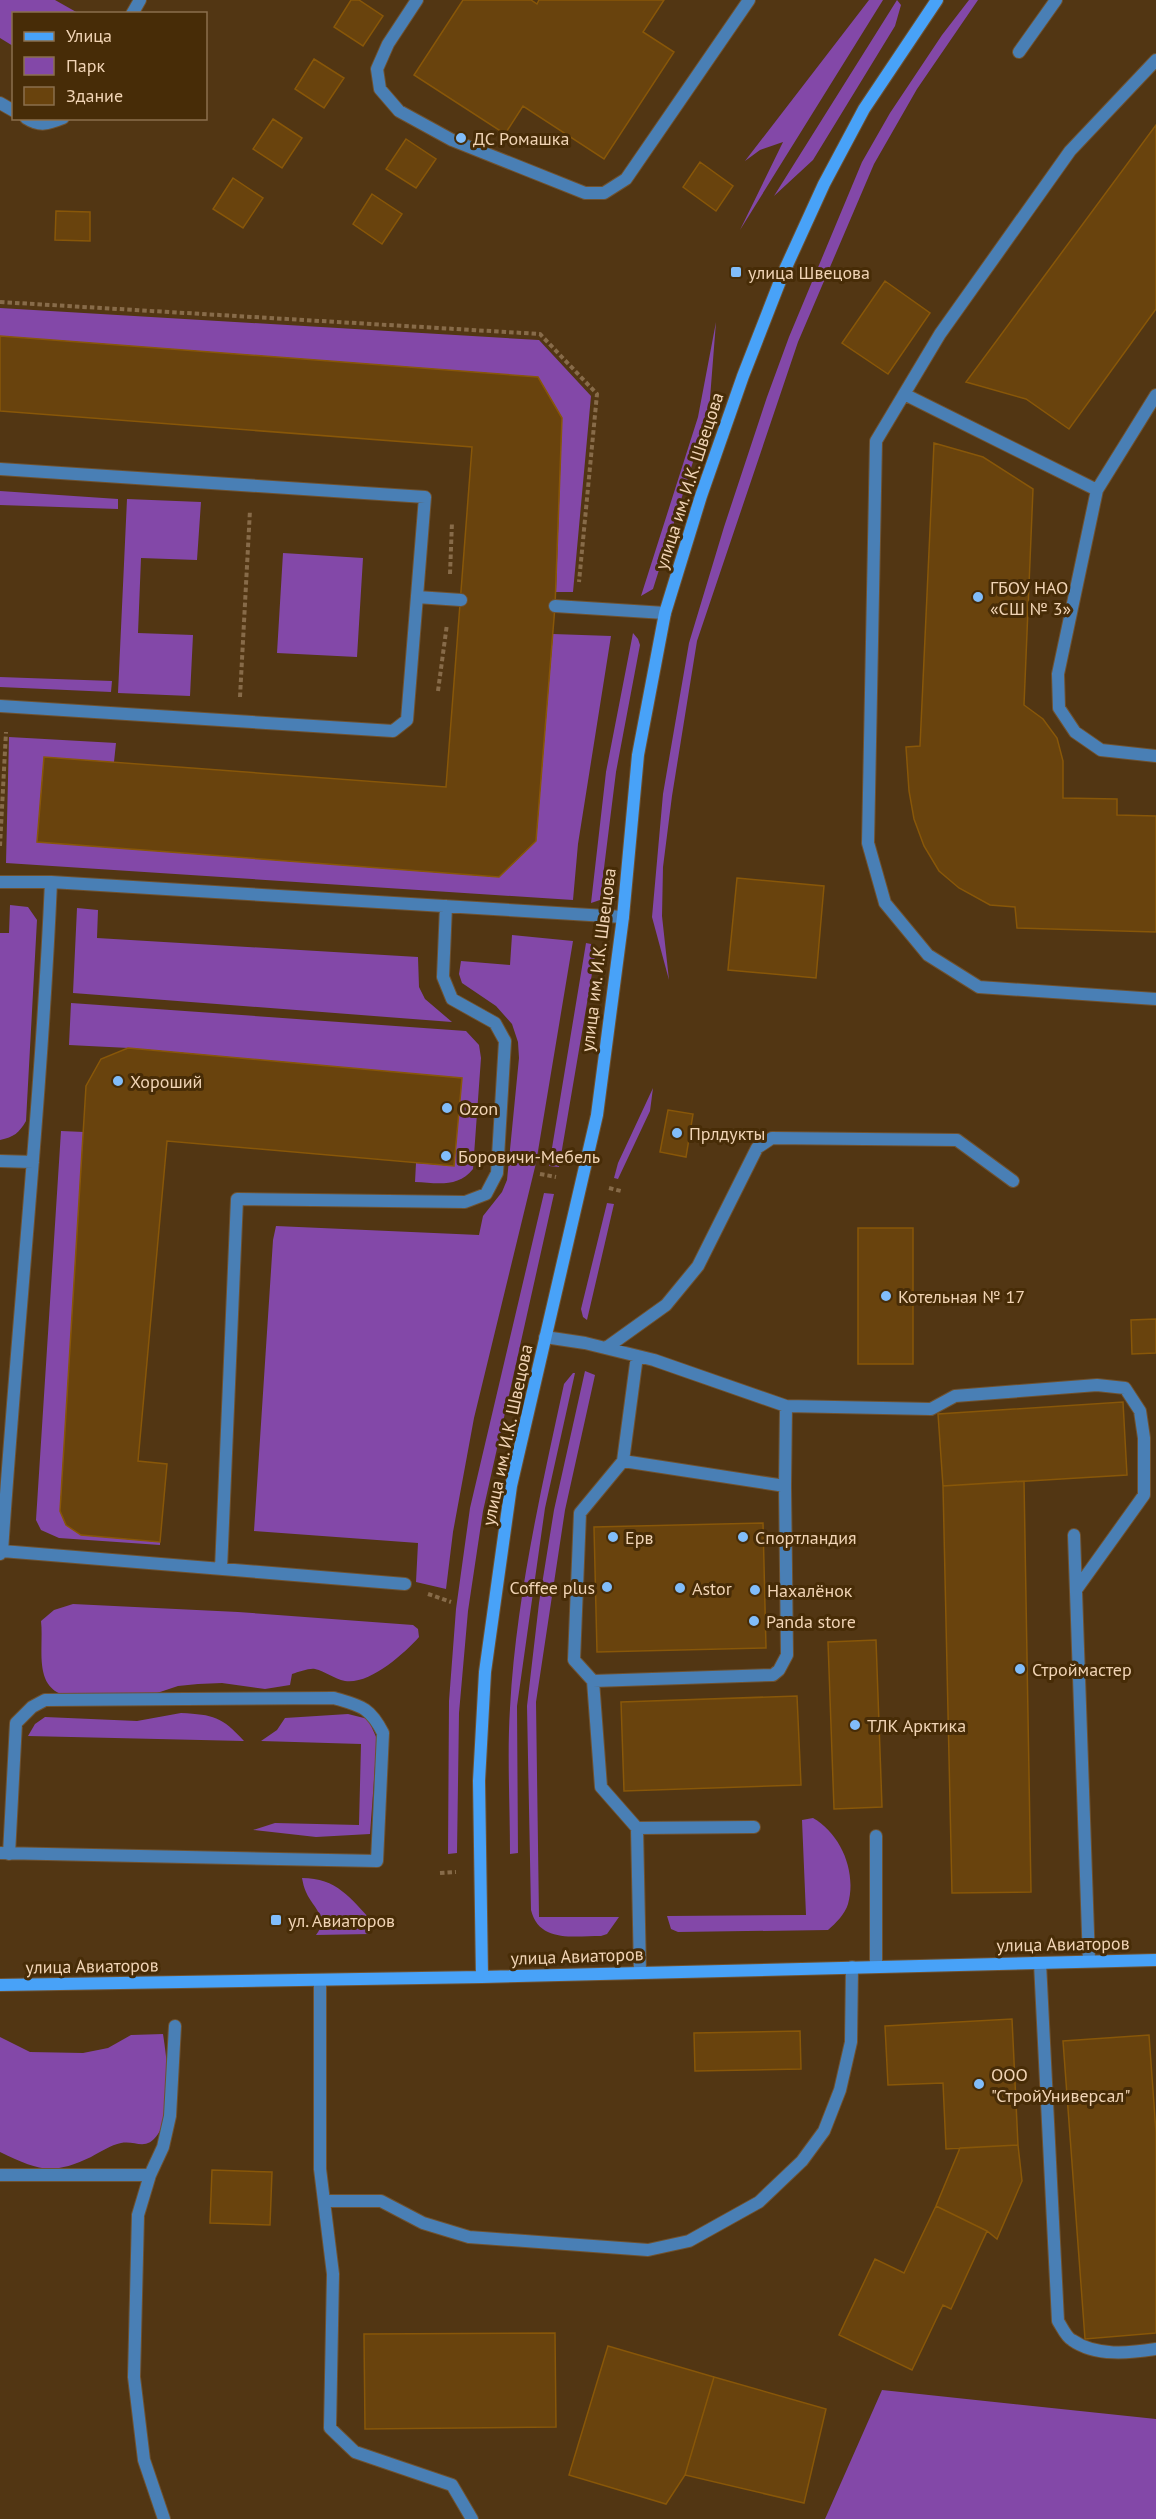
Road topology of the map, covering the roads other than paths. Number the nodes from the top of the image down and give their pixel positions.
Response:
1 (417, 0) edge
2 (749, 0) edge
3 (937, 0) edge
4 (1056, 0) edge
5 (1019, 52) dead end
6 (1156, 60) edge
7 (29, 120) edge
8 (58, 120) edge
9 (904, 394) junction
10 (1156, 395) edge
11 (0, 469) edge
12 (1097, 490) junction
13 (417, 597) junction
14 (461, 600) dead end
15 (555, 606) dead end
16 (665, 613) junction
17 (4, 707) edge
18 (1156, 756) edge
19 (0, 882) edge
20 (51, 882) junction
21 (446, 906) junction
22 (623, 917) junction
23 (1156, 999) edge
24 (0, 1161) edge
25 (33, 1162) junction
26 (1013, 1181) dead end
27 (545, 1337) junction
28 (606, 1348) junction
29 (638, 1356) junction
30 (786, 1406) junction
31 (623, 1461) junction
32 (785, 1486) junction
33 (1074, 1535) dead end
34 (1, 1552) edge
35 (221, 1569) junction
36 (405, 1584) dead end
37 (1077, 1590) junction
38 (593, 1681) junction
39 (754, 1827) dead end
40 (637, 1828) junction
41 (876, 1836) dead end
42 (5, 1853) edge
43 (1156, 1960) edge
44 (1089, 1961) junction
45 (1040, 1963) junction
46 (876, 1966) junction
47 (852, 1967) junction
48 (640, 1972) junction
49 (482, 1977) junction
50 (320, 1980) junction
51 (0, 1985) edge
52 (175, 2026) dead end
53 (0, 2175) edge
54 (150, 2175) junction
55 (324, 2201) junction
56 (1156, 2349) edge
57 (164, 2519) edge
58 (472, 2519) edge

1 - 2 lane
3 - 16 street, улица им. И.К. Швецова
4 - 5 lane
6 - 9 lane
7 - 8 lane
9 - 12 lane
9 - 23 lane
10 - 12 lane
11 - 13 lane
12 - 18 lane
13 - 14 lane
13 - 17 lane
15 - 16 lane
16 - 22 street, улица им. И.К. Швецова
19 - 20 lane
20 - 21 lane
20 - 25 lane
21 - 22 lane
21 - 35 lane
22 - 27 street, улица им. И.К. Швецова
24 - 25 lane
25 - 34 lane
26 - 28 lane
27 - 28 lane
27 - 49 street, улица им. И.К. Швецова
28 - 29 lane
29 - 30 lane
29 - 31 lane
30 - 32 lane
30 - 37 lane
31 - 32 lane
31 - 38 lane
32 - 38 lane
33 - 37 lane
34 - 35 lane
35 - 36 lane
37 - 44 lane
38 - 40 lane
39 - 40 lane
40 - 48 lane
41 - 46 lane
42 - 42 lane
43 - 44 street, улица Авиаторов
44 - 45 street, улица Авиаторов
45 - 46 street, улица Авиаторов
45 - 56 lane
46 - 47 street, улица Авиаторов
47 - 48 street, улица Авиаторов
47 - 55 lane
48 - 49 street, улица Авиаторов
49 - 50 street, улица Авиаторов
50 - 51 street, улица Авиаторов
50 - 55 lane
52 - 54 lane
53 - 54 lane
54 - 57 lane
55 - 58 lane

